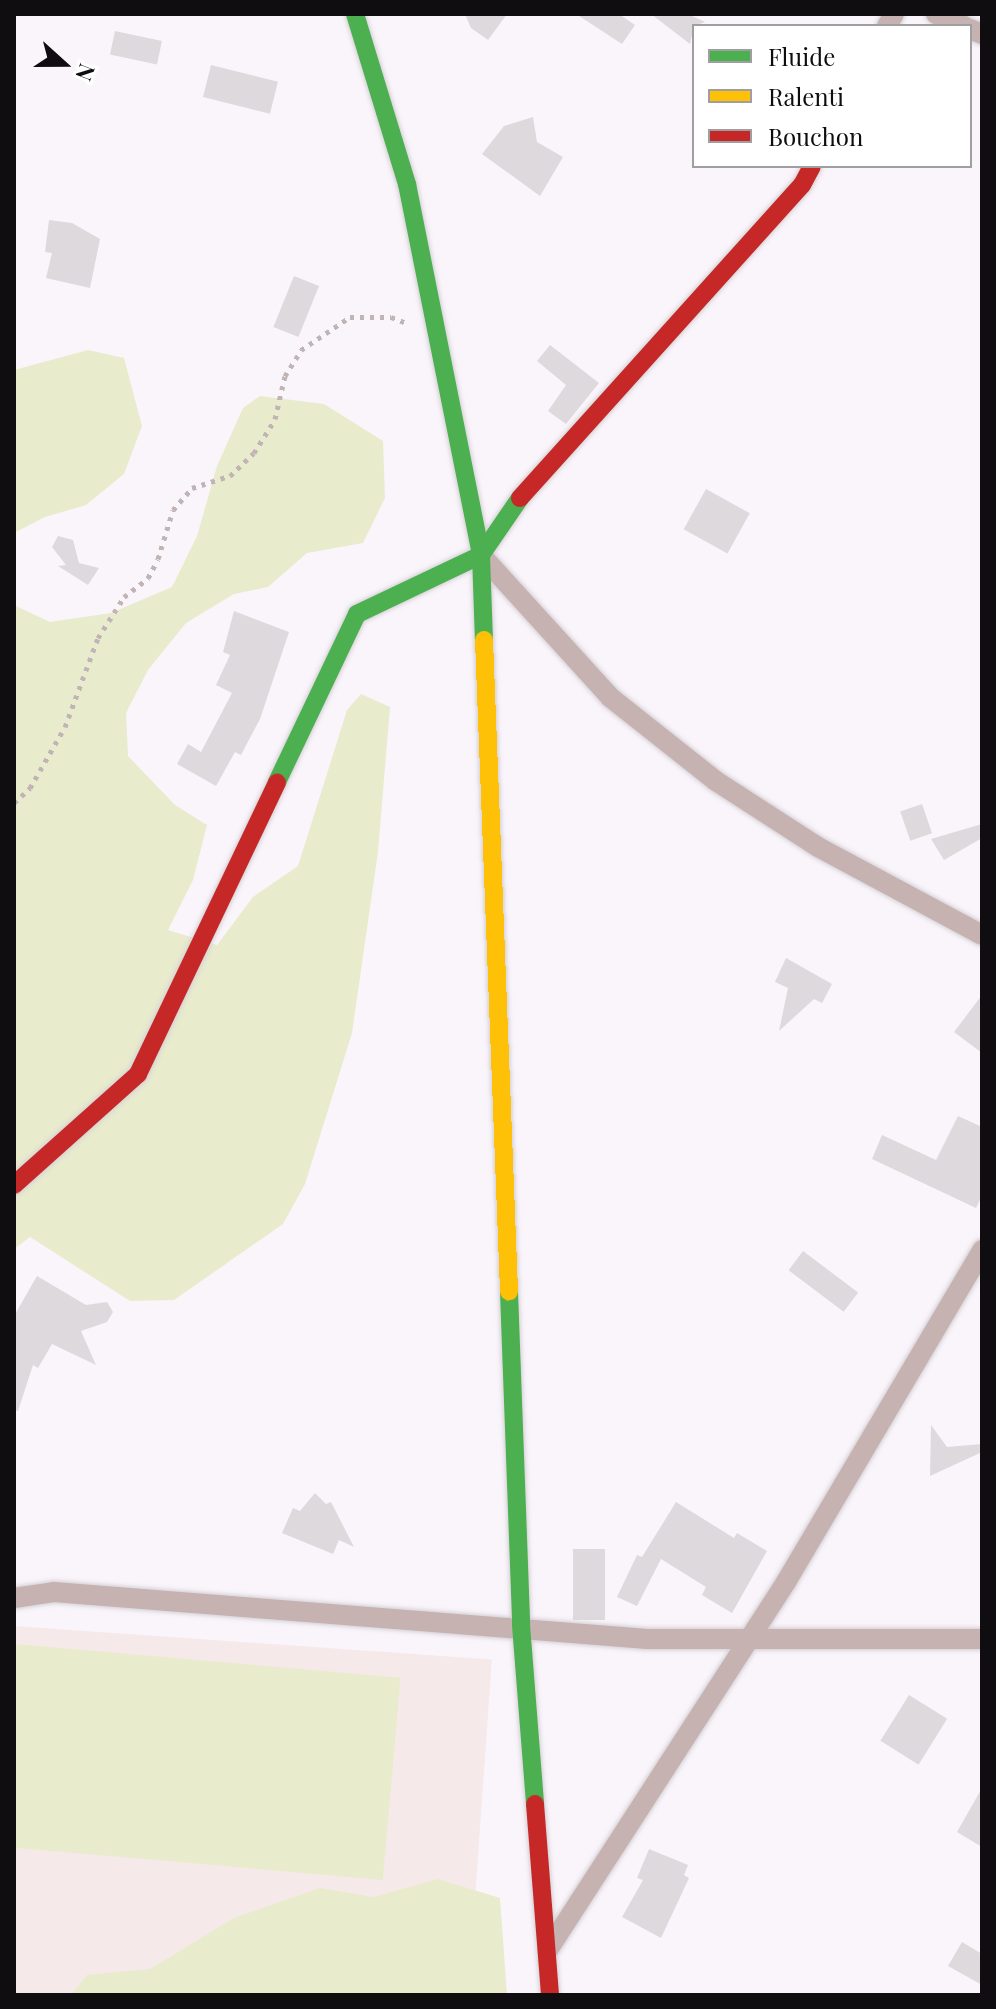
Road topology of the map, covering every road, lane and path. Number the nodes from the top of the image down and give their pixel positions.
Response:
1 (355, 14) edge
2 (936, 14) edge
3 (959, 24) edge
4 (811, 168) edge
5 (434, 326) junction
6 (481, 555) junction
7 (14, 803) edge
8 (982, 935) edge
9 (14, 1185) edge
10 (982, 1250) edge
11 (14, 1598) edge
12 (521, 1625) junction
13 (751, 1635) junction
14 (982, 1639) edge
15 (548, 1950) junction
16 (550, 1995) edge

1 - 5 main road
2 - 3 street
4 - 6 main road
5 - 6 main road
5 - 7 path
6 - 8 street
6 - 9 main road
6 - 12 main road
10 - 13 street
11 - 12 street
12 - 13 street
12 - 15 main road
13 - 14 street
13 - 15 street
15 - 16 main road

